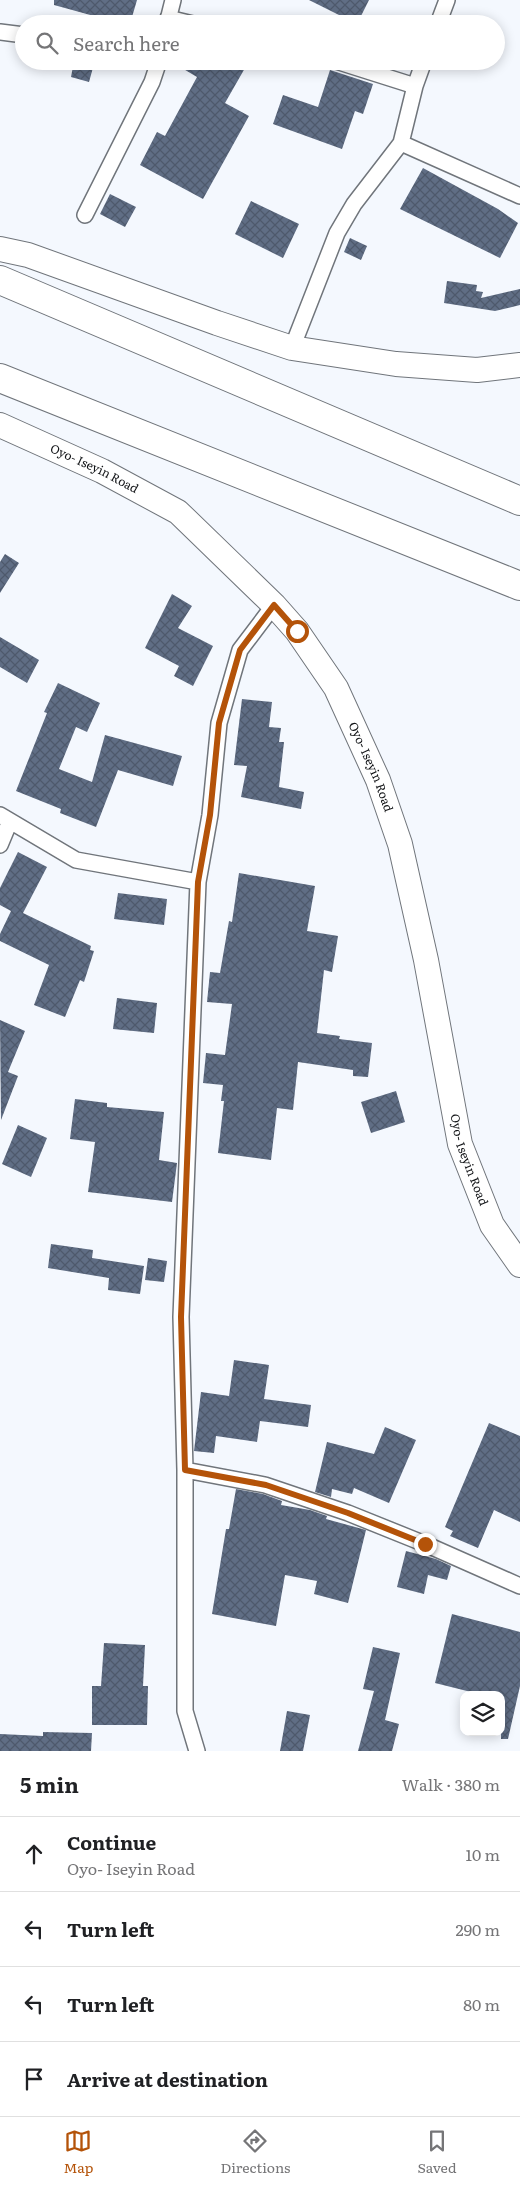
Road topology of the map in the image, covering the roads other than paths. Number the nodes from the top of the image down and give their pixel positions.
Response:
1 (173, 0) edge
2 (447, 0) edge
3 (169, 15) edge
4 (441, 15) edge
5 (0, 32) edge
6 (15, 34) edge
7 (156, 70) edge
8 (364, 70) edge
9 (421, 70) edge
10 (415, 86) junction
11 (401, 143) junction
12 (520, 196) edge
13 (85, 215) dead end
14 (0, 249) edge
15 (0, 280) edge
16 (292, 348) junction
17 (520, 365) edge
18 (0, 378) edge
19 (0, 425) edge
20 (520, 501) edge
21 (520, 586) edge
22 (274, 605) junction
23 (5, 818) edge
24 (0, 845) edge
25 (198, 882) junction
26 (520, 1265) edge
27 (185, 1470) junction
28 (520, 1586) edge
29 (199, 1750) edge

1 - 3 street
2 - 4 street
5 - 6 street
7 - 13 street
8 - 10 street
9 - 10 street
10 - 11 street
11 - 12 street
11 - 16 street
14 - 16 main road
15 - 20 highway
16 - 17 main road
18 - 21 highway
19 - 22 main road, Oyo- Iseyin Road
22 - 25 street
22 - 26 main road, Oyo- Iseyin Road
23 - 24 street
23 - 25 street
25 - 27 street
27 - 28 street
27 - 29 street

